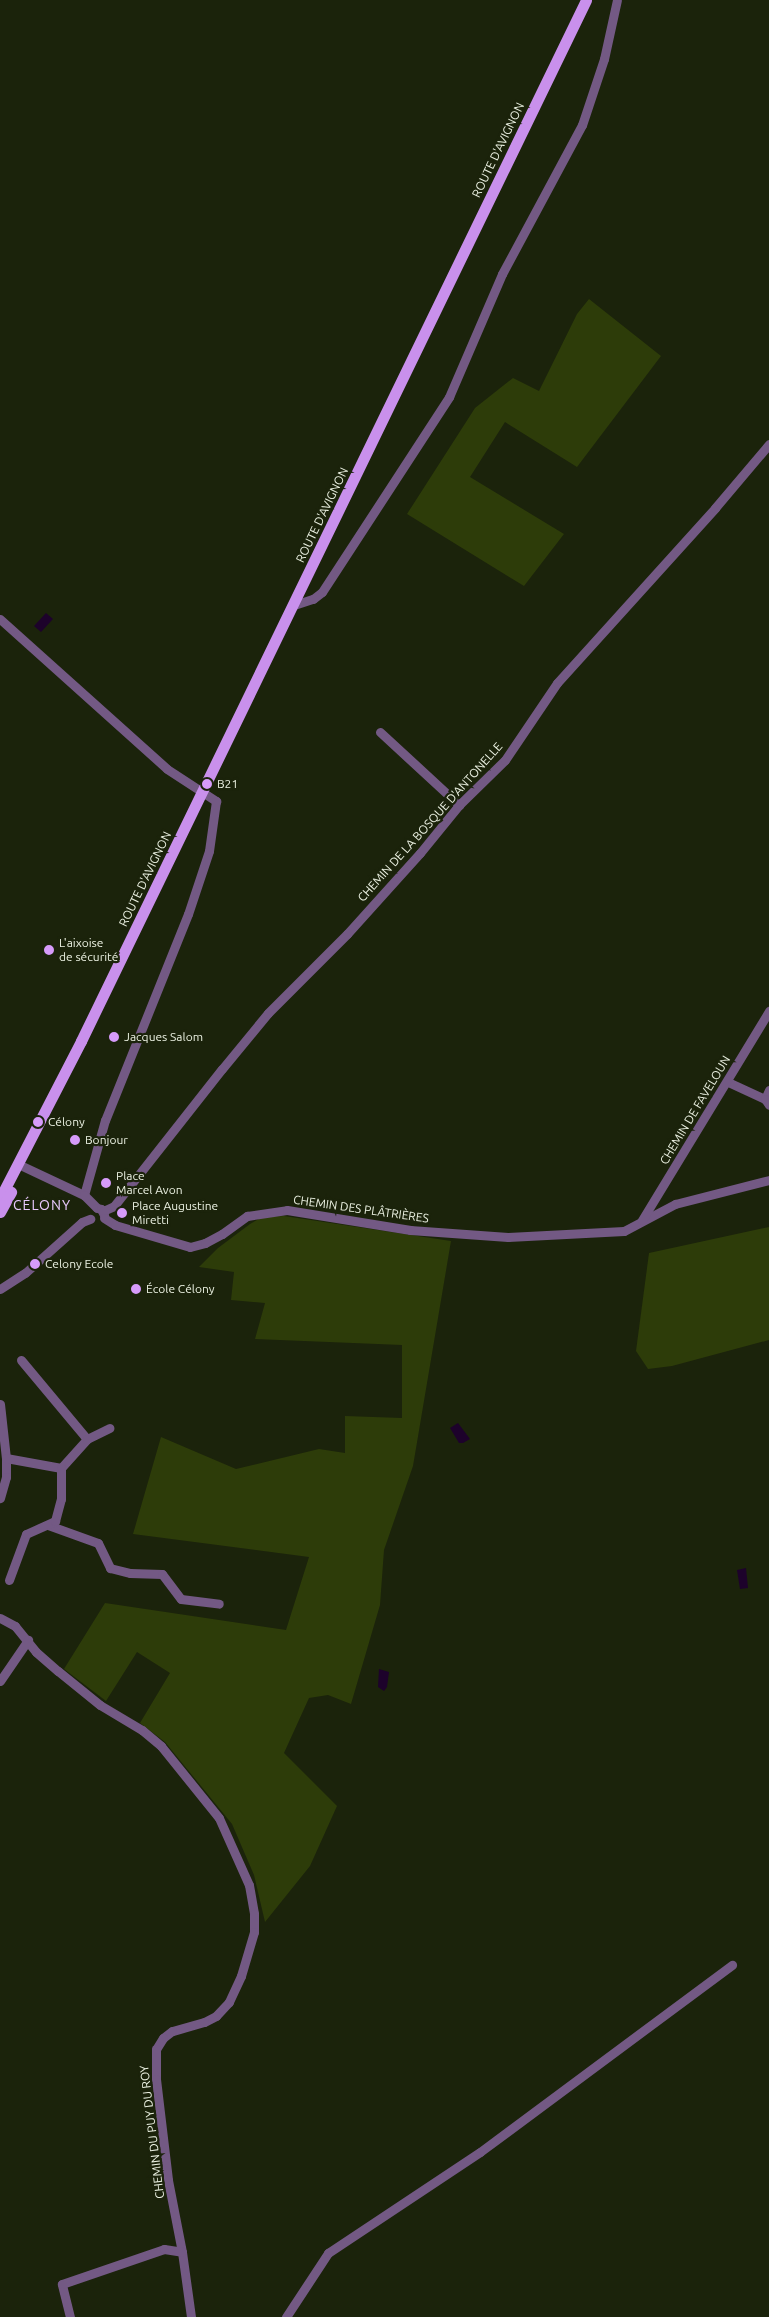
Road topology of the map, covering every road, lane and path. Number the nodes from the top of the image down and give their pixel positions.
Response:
1 (586, 0) edge
2 (617, 0) edge
3 (769, 444) edge
4 (294, 605) junction
5 (0, 619) edge
6 (380, 732) dead end
7 (202, 794) junction
8 (458, 806) junction
9 (769, 1011) edge
10 (728, 1082) junction
11 (768, 1098) edge
12 (21, 1166) junction
13 (769, 1180) edge
14 (84, 1195) junction
15 (0, 1198) edge
16 (0, 1212) edge
17 (101, 1212) junction
18 (641, 1222) junction
19 (0, 1289) edge
20 (21, 1360) dead end
21 (0, 1404) edge
22 (110, 1428) dead end
23 (87, 1439) junction
24 (6, 1458) junction
25 (61, 1468) junction
26 (0, 1498) edge
27 (48, 1524) junction
28 (9, 1580) dead end
29 (219, 1604) dead end
30 (0, 1618) edge
31 (28, 1640) junction
32 (0, 1681) edge
33 (732, 1965) dead end
34 (182, 2252) junction
35 (70, 2317) edge
36 (191, 2317) edge
37 (286, 2317) edge

1 - 4 main road, ROUTE D'AVIGNON
2 - 4 street
3 - 8 street, CHEMIN DE LA BOSQUE D'ANTONELLE
4 - 7 main road, ROUTE D'AVIGNON
5 - 7 street
6 - 8 street
7 - 12 main road, ROUTE D'AVIGNON
7 - 14 street
8 - 17 street, CHEMIN DE LA BOSQUE D'ANTONELLE
9 - 10 street, CHEMIN DE FAVELOUN
10 - 11 street
10 - 18 street, CHEMIN DE FAVELOUN
12 - 14 street
12 - 15 main road, ROUTE D'AVIGNON
12 - 16 main road, ROUTE D'AVIGNON
13 - 18 street, CHEMIN DES PLÂTRIÈRES
14 - 17 street
17 - 18 street, CHEMIN DES PLÂTRIÈRES
17 - 19 street
20 - 23 street
21 - 24 street
22 - 23 street
23 - 25 street
24 - 25 street
24 - 26 street
25 - 27 street
27 - 28 street
27 - 29 street
30 - 31 street, CHEMIN DU PUY DU ROY
31 - 32 street
31 - 34 street, CHEMIN DU PUY DU ROY
33 - 37 street
34 - 35 street
34 - 36 street, CHEMIN DU PUY DU ROY

